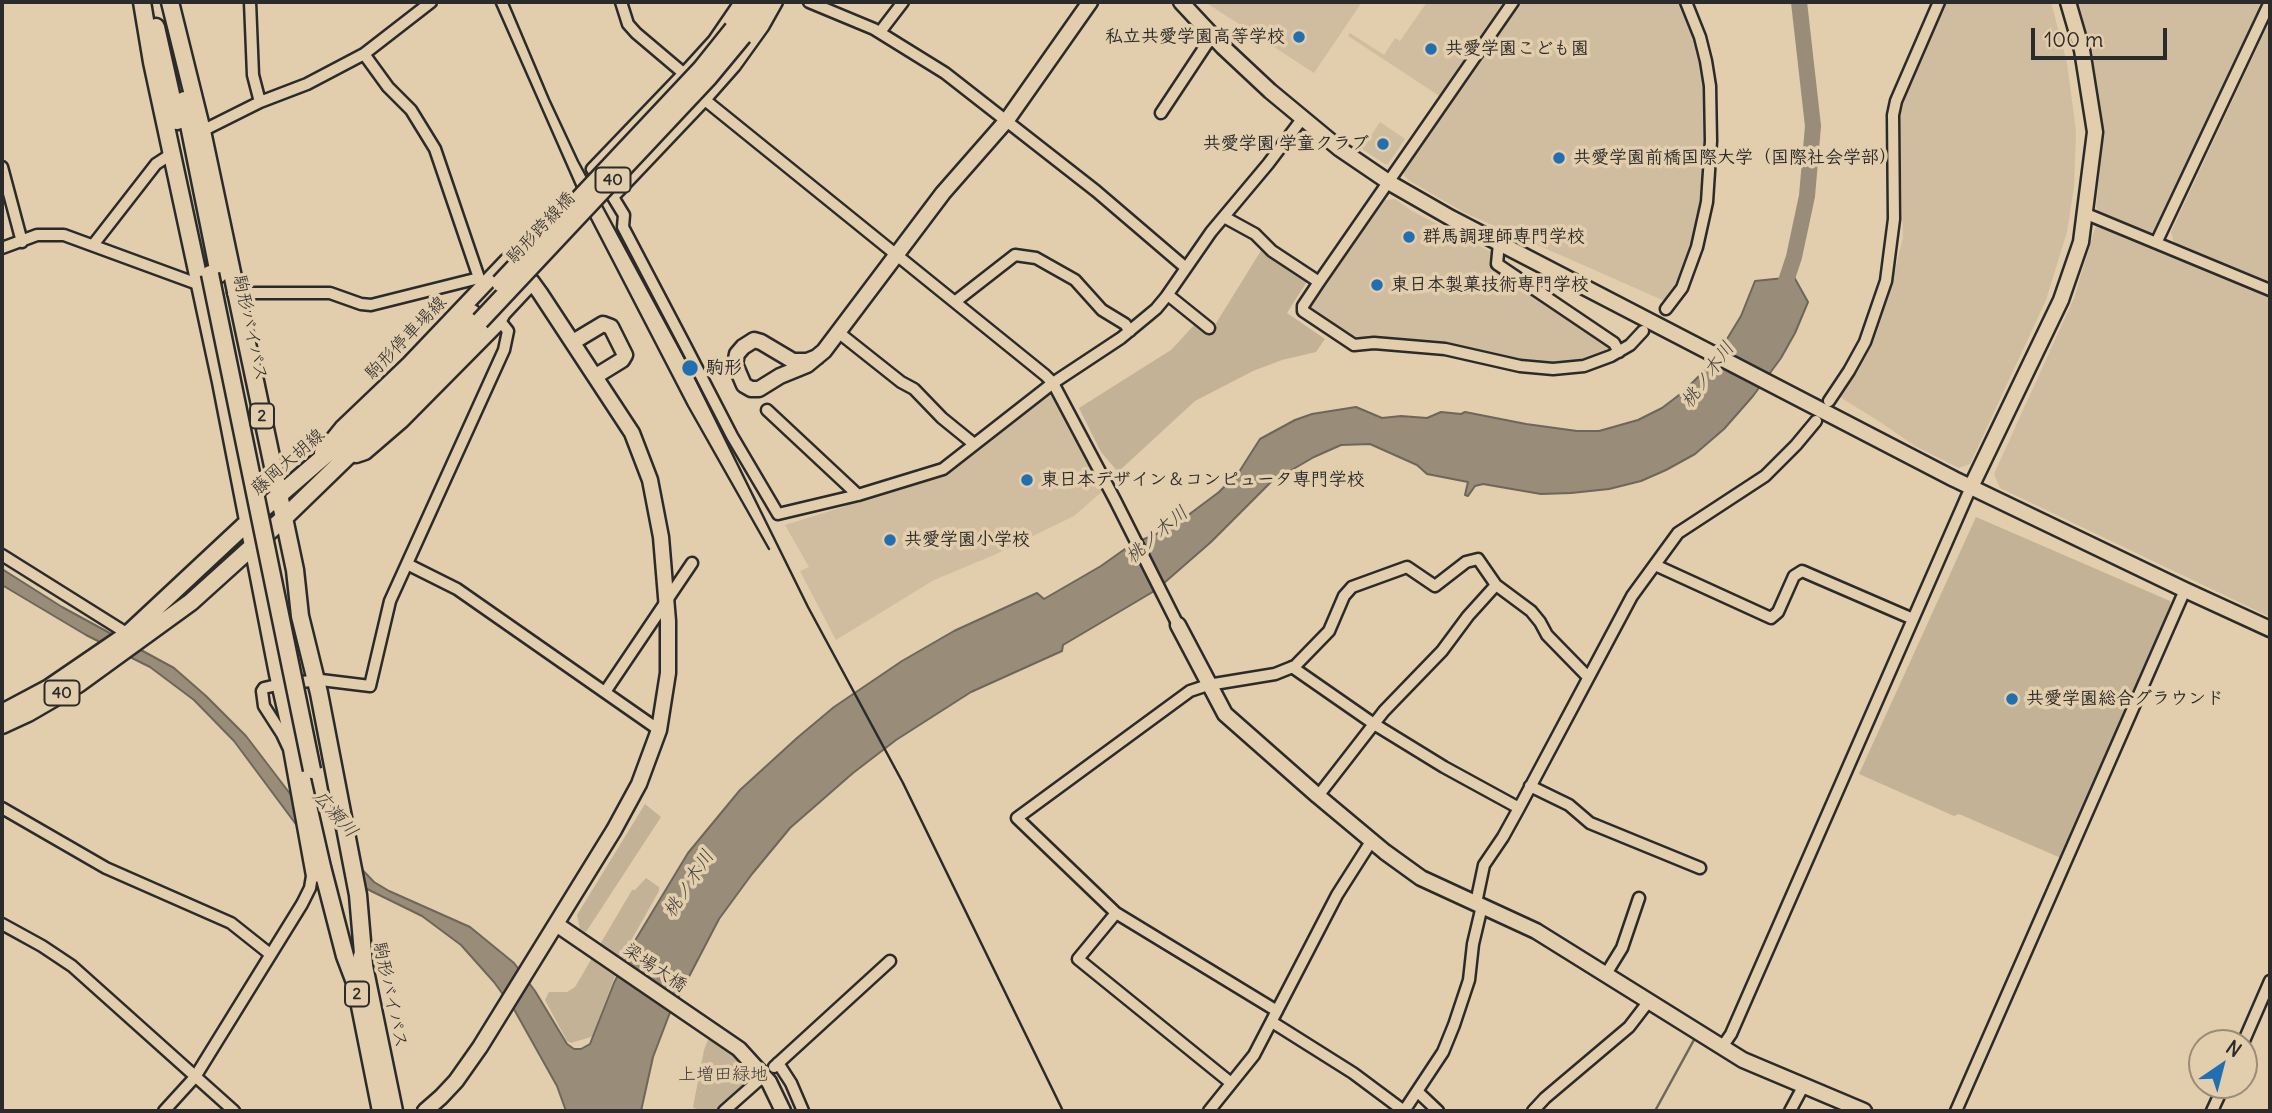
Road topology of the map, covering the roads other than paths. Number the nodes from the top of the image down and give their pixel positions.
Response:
1 (142, 2) edge
2 (151, 2) edge
3 (164, 2) edge
4 (170, 2) edge
5 (250, 2) edge
6 (431, 2) edge
7 (621, 2) edge
8 (740, 2) edge
9 (751, 2) edge
10 (765, 2) edge
11 (777, 2) edge
12 (809, 2) edge
13 (903, 2) edge
14 (1090, 2) edge
15 (1181, 2) edge
16 (1513, 2) edge
17 (1686, 2) edge
18 (1939, 2) edge
19 (2068, 2) edge
20 (2270, 2) edge
21 (880, 32) junction
22 (738, 33) junction
23 (1212, 36) junction
24 (364, 54) junction
25 (684, 73) junction
26 (705, 100) junction
27 (260, 102) junction
28 (1161, 113) dead end
29 (1302, 119) junction
30 (1007, 120) junction
31 (202, 131) junction
32 (173, 153) junction
33 (2, 167) edge
34 (1390, 183) junction
35 (613, 197) junction
36 (2084, 213) junction
37 (1224, 217) junction
38 (2157, 241) junction
39 (22, 242) junction
40 (1499, 243) junction
41 (93, 245) junction
42 (2, 248) edge
43 (897, 254) junction
44 (1186, 268) junction
45 (209, 280) junction
46 (482, 281) junction
47 (532, 282) junction
48 (1320, 282) junction
49 (2270, 290) edge
50 (233, 293) junction
51 (1168, 295) junction
52 (956, 301) junction
53 (1666, 309) dead end
54 (476, 317) junction
55 (500, 321) junction
56 (1209, 328) dead end
57 (1130, 331) junction
58 (1643, 331) dead end
59 (838, 332) junction
60 (573, 341) junction
61 (1619, 352) junction
62 (817, 356) junction
63 (596, 376) junction
64 (1053, 383) junction
65 (1829, 401) dead end
66 (767, 410) dead end
67 (1816, 421) dead end
68 (974, 444) junction
69 (348, 453) junction
70 (311, 467) junction
71 (1972, 488) junction
72 (858, 495) junction
73 (279, 496) junction
74 (284, 518) junction
75 (248, 522) junction
76 (252, 546) junction
77 (2, 555) edge
78 (692, 563) dead end
79 (233, 565) junction
80 (407, 565) junction
81 (1655, 565) junction
82 (259, 579) junction
83 (1496, 585) junction
84 (2185, 590) junction
85 (666, 600) junction
86 (1913, 618) junction
87 (1178, 625) joint
88 (2270, 629) edge
89 (130, 637) junction
90 (114, 652) junction
91 (1292, 667) junction
92 (1588, 677) junction
93 (315, 681) junction
94 (281, 684) junction
95 (1208, 685) junction
96 (605, 692) junction
97 (2, 713) edge
98 (1374, 724) junction
99 (2, 725) edge
100 (659, 730) junction
101 (300, 786) junction
102 (1530, 786) junction
103 (1318, 796) junction
104 (2, 808) edge
105 (1519, 808) junction
106 (334, 825) junction
107 (1372, 840) junction
108 (1700, 868) dead end
109 (320, 871) junction
110 (1639, 898) dead end
111 (1479, 904) junction
112 (1116, 913) junction
113 (556, 924) junction
114 (2, 925) edge
115 (270, 954) junction
116 (890, 961) dead end
117 (1606, 974) junction
118 (2270, 981) edge
119 (1649, 1001) junction
120 (1277, 1011) junction
121 (1272, 1022) junction
122 (2249, 1029) edge
123 (1722, 1047) junction
124 (195, 1077) junction
125 (759, 1080) dead end
126 (1231, 1083) junction
127 (1804, 1085) junction
128 (1418, 1092) junction
129 (164, 1111) edge
130 (234, 1111) edge
131 (381, 1111) edge
132 (394, 1111) edge
133 (425, 1111) edge
134 (724, 1111) edge
135 (783, 1111) edge
136 (803, 1111) edge
137 (1209, 1111) edge
138 (1404, 1111) edge
139 (1438, 1111) edge
140 (1533, 1111) edge
141 (1790, 1111) edge
142 (1864, 1111) edge
143 (1956, 1111) edge

1 - 32 main road, 2
2 - 45 main road, 駒形バイパス / 2
3 - 45 main road, 駒形バイパス / 2
4 - 31 main road, 2
5 - 27 street
6 - 24 street
7 - 25 street
8 - 25 street
9 - 22 main road, 40
10 - 22 main road, 40
11 - 26 street
12 - 21 street
13 - 21 street
14 - 30 street
15 - 23 street
16 - 34 street
17 - 53 street
18 - 65 street
19 - 36 street
20 - 38 street
21 - 30 street
22 - 54 main road, 駒形跨線橋 / 40, bridge
23 - 28 street
23 - 29 street
24 - 27 street
24 - 46 street
25 - 26 street
25 - 35 street
26 - 35 street
26 - 43 street
27 - 31 street
29 - 34 street
29 - 37 street
30 - 43 street
30 - 44 street
31 - 50 main road, 2
32 - 41 street
32 - 45 main road, 2
33 - 39 street
34 - 40 street
34 - 48 street
35 - 72 street
36 - 38 street
36 - 71 street
37 - 44 street
37 - 48 street
38 - 49 street
39 - 41 street
39 - 42 street
40 - 61 street
40 - 71 street
41 - 45 street
43 - 52 street
43 - 59 street
44 - 51 street
45 - 75 main road, 2
45 - 106 main road, 駒形バイパス / 2
46 - 47 street, 駒形停車場線
46 - 50 street
46 - 70 street, 駒形停車場線
47 - 55 street
47 - 60 street, 駒形停車場線
48 - 61 street
50 - 73 main road, 2
51 - 56 street
51 - 57 street
52 - 57 street
52 - 64 street
54 - 69 main road, 藤岡大胡線 / 40
54 - 70 main road, 藤岡大胡線 / 40
55 - 69 street
55 - 80 street
57 - 64 street
58 - 61 street
59 - 62 street
59 - 68 street
60 - 63 street, 駒形停車場線
60 - 63 street
62 - 62 street
63 - 85 street, 駒形停車場線
64 - 68 street
64 - 87 street
66 - 72 street
67 - 81 street
68 - 72 street
69 - 74 main road, 藤岡大胡線 / 40
70 - 73 main road, 藤岡大胡線 / 40
71 - 84 street
71 - 86 street
73 - 74 main road, 2
73 - 75 main road, 藤岡大胡線 / 40
74 - 76 main road, 藤岡大胡線 / 40
74 - 93 main road, 2
75 - 76 main road, 2
75 - 89 main road, 藤岡大胡線 / 40
76 - 79 main road, 藤岡大胡線 / 40
76 - 82 main road, 2
77 - 89 street
78 - 85 street
79 - 82 main road
79 - 89 main road, 藤岡大胡線 / 40
80 - 93 street
80 - 96 street
81 - 86 street
81 - 92 street
82 - 94 main road, 2
83 - 91 street
83 - 92 street
83 - 98 street
84 - 88 street
84 - 143 street
85 - 96 street
85 - 100 street, 駒形停車場線
86 - 123 street
87 - 95 street
89 - 90 main road, 40
90 - 97 main road, 40
90 - 99 main road, 40
91 - 95 street
91 - 98 street
92 - 102 street
93 - 94 street
93 - 106 main road, 2
94 - 101 main road, 2
94 - 101 street
95 - 103 street
95 - 112 street
96 - 100 street
98 - 103 street
98 - 105 street
100 - 113 street, 駒形停車場線
101 - 109 main road, 2
102 - 105 street
102 - 108 street
103 - 107 street
104 - 115 street
105 - 111 street
106 - 109 main road, 2
106 - 132 main road, 駒形バイパス / 2
107 - 111 street
107 - 120 street
109 - 115 street
109 - 131 main road, 駒形バイパス / 2
110 - 117 street
111 - 117 street
111 - 128 street
112 - 120 street
112 - 126 street
113 - 133 street, 駒形停車場線
113 - 135 street, 梁場大橋
114 - 124 street
115 - 124 street
116 - 136 street
117 - 119 street
118 - 122 street
119 - 123 street
119 - 140 street
120 - 121 street
121 - 126 street
121 - 138 street
123 - 127 street
124 - 129 street
124 - 130 street
125 - 134 street
126 - 137 street
127 - 141 street
127 - 142 street
128 - 138 street
128 - 139 street

